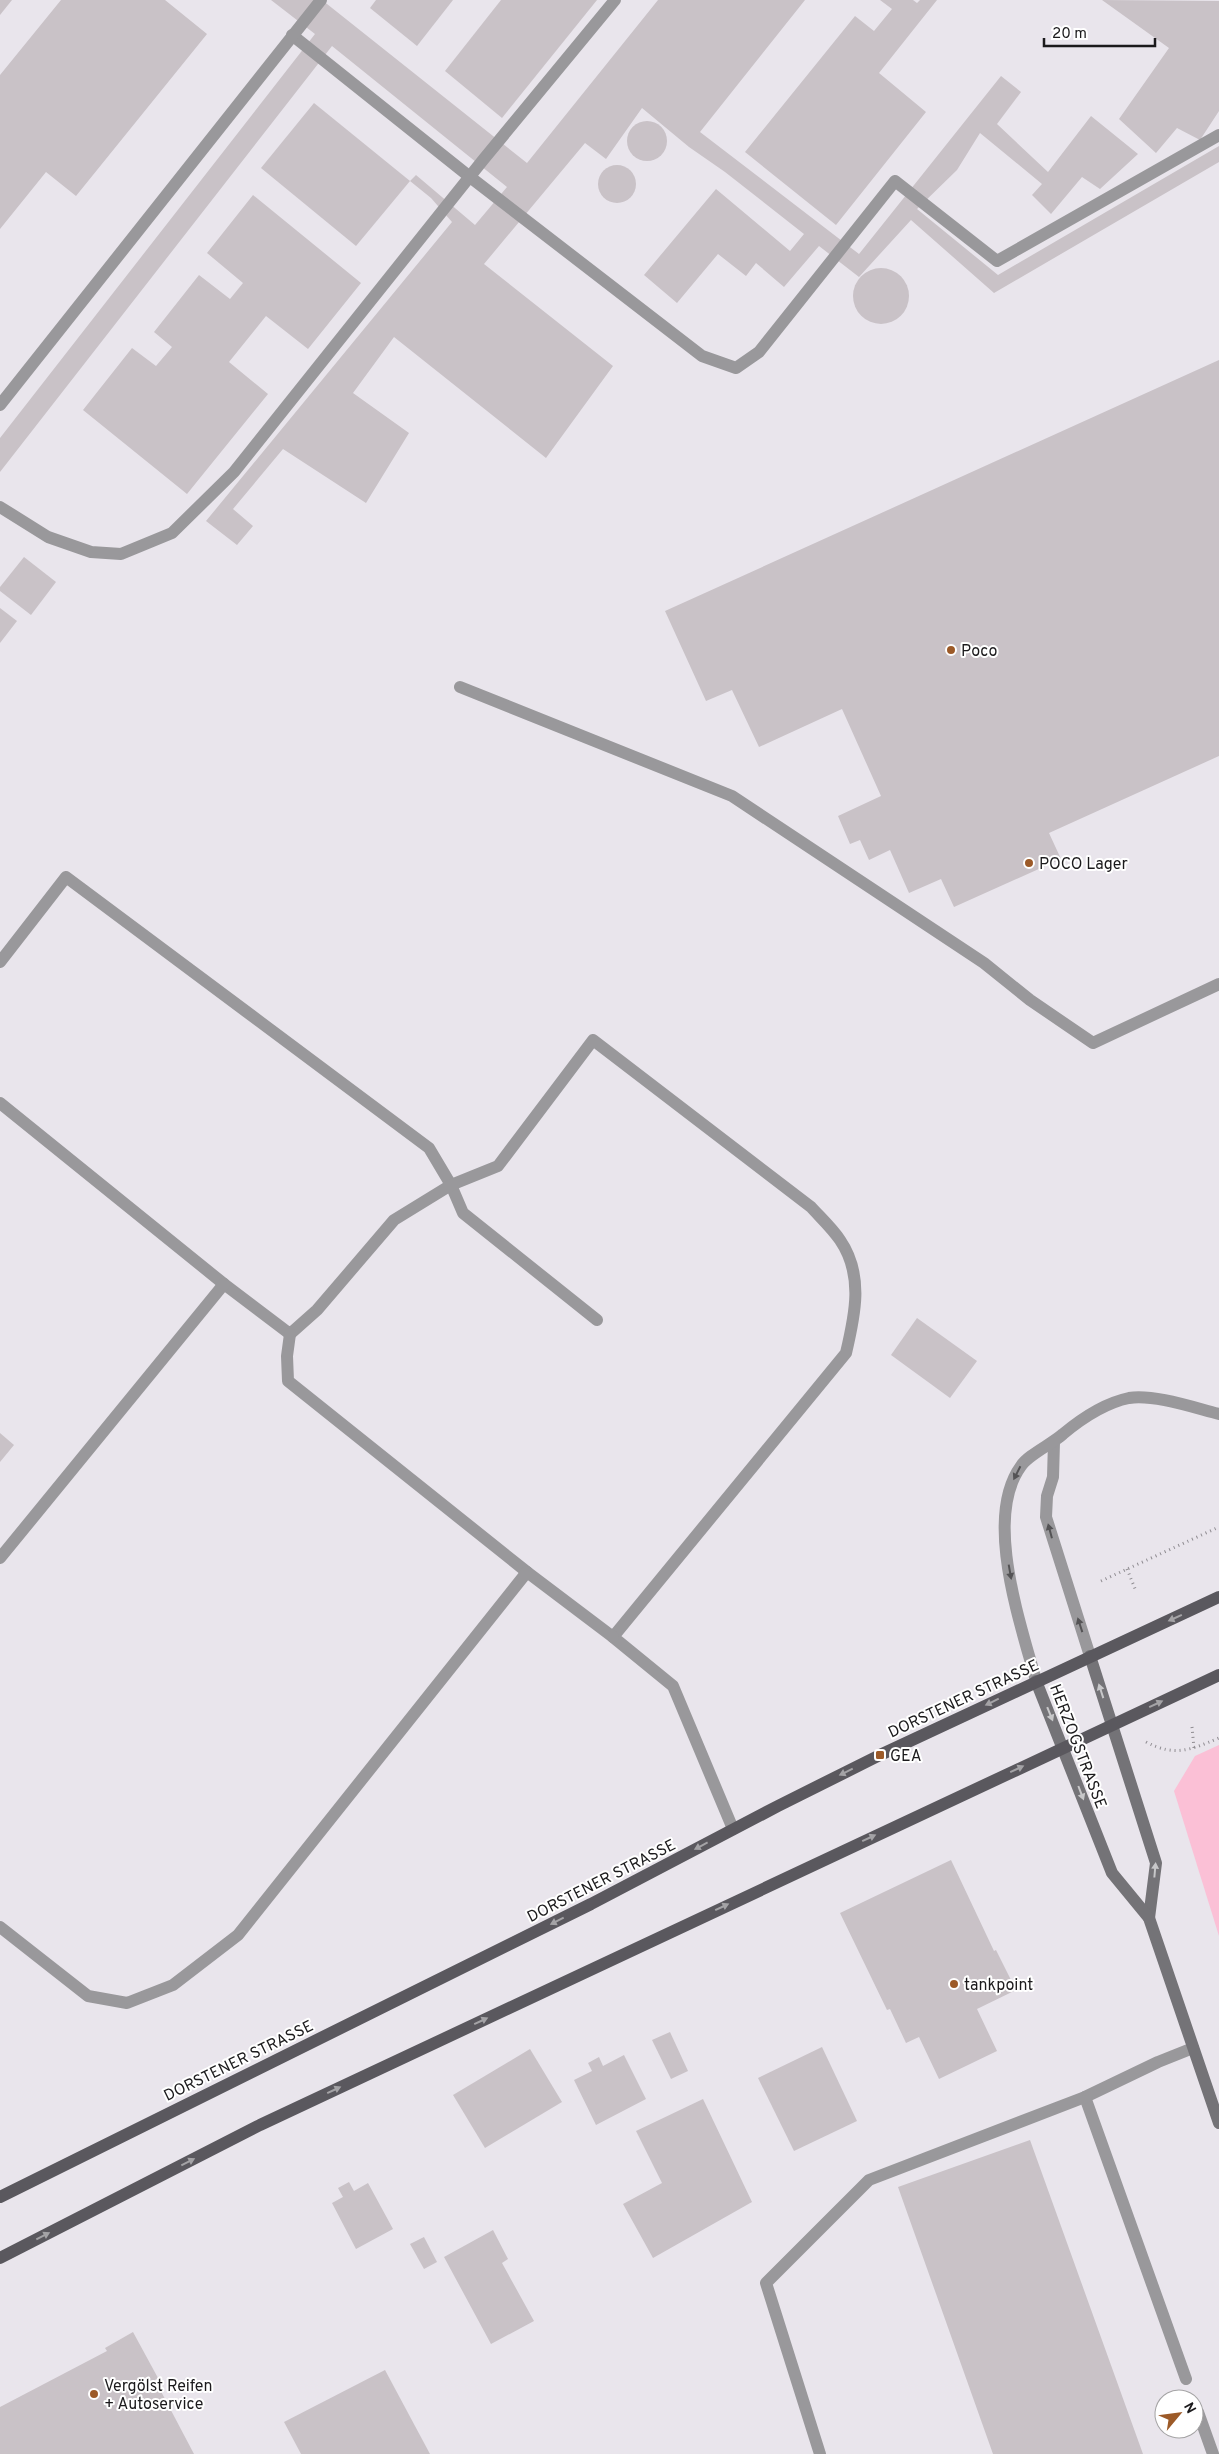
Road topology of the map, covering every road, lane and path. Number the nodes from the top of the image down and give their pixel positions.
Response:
1 (321, 0) edge
2 (615, 0) edge
3 (292, 35) junction
4 (1219, 135) edge
5 (470, 177) junction
6 (0, 405) edge
7 (0, 507) edge
8 (460, 687) dead end
9 (0, 962) edge
10 (1219, 984) edge
11 (0, 1103) edge
12 (451, 1184) junction
13 (224, 1284) junction
14 (597, 1320) dead end
15 (290, 1334) junction
16 (1219, 1414) edge
17 (1054, 1442) junction
18 (1219, 1527) edge
19 (0, 1558) edge
20 (1127, 1569) junction
21 (527, 1572) junction
22 (1101, 1581) dead end
23 (1136, 1591) dead end
24 (1219, 1597) edge
25 (612, 1637) junction
26 (1090, 1656) junction
27 (1219, 1675) edge
28 (1036, 1681) junction
29 (1112, 1725) junction
30 (1192, 1728) dead end
31 (1219, 1738) edge
32 (1063, 1748) junction
33 (1194, 1748) junction
34 (1172, 1752) dead end
35 (733, 1829) junction
36 (1148, 1918) junction
37 (0, 1927) edge
38 (1193, 2048) junction
39 (1085, 2096) junction
40 (1219, 2123) edge
41 (0, 2197) edge
42 (0, 2258) edge
43 (1186, 2379) dead end
44 (1204, 2429) edge
45 (820, 2454) edge
46 (1213, 2454) edge

1 - 3 street
2 - 5 street
3 - 5 street
3 - 6 street
4 - 5 street
5 - 7 street
8 - 10 street
9 - 12 street
11 - 13 street
12 - 14 street
12 - 15 street
12 - 25 street
13 - 15 street
13 - 19 street
15 - 21 street
16 - 17 street, HERZOGSTRASSE
26 -> 17 street, HERZOGSTRASSE
17 -> 28 street, HERZOGSTRASSE
18 - 20 path
20 - 22 path
20 - 23 path
21 - 25 street
21 - 37 street
24 -> 26 main road, DORSTENER STRASSE
25 - 35 street
26 - 28 main road, DORSTENER STRASSE
29 -> 26 street, HERZOGSTRASSE
29 -> 27 main road
28 -> 32 street, HERZOGSTRASSE
28 -> 35 main road, DORSTENER STRASSE
29 - 32 main road
36 -> 29 street, HERZOGSTRASSE
30 - 33 path
31 - 33 path
32 -> 36 street, HERZOGSTRASSE
42 -> 32 main road
33 - 34 path
35 -> 41 main road, DORSTENER STRASSE
36 - 38 street, HERZOGSTRASSE
38 - 39 street
38 - 40 street, HERZOGSTRASSE
39 - 43 street
39 - 45 street
44 - 46 street

